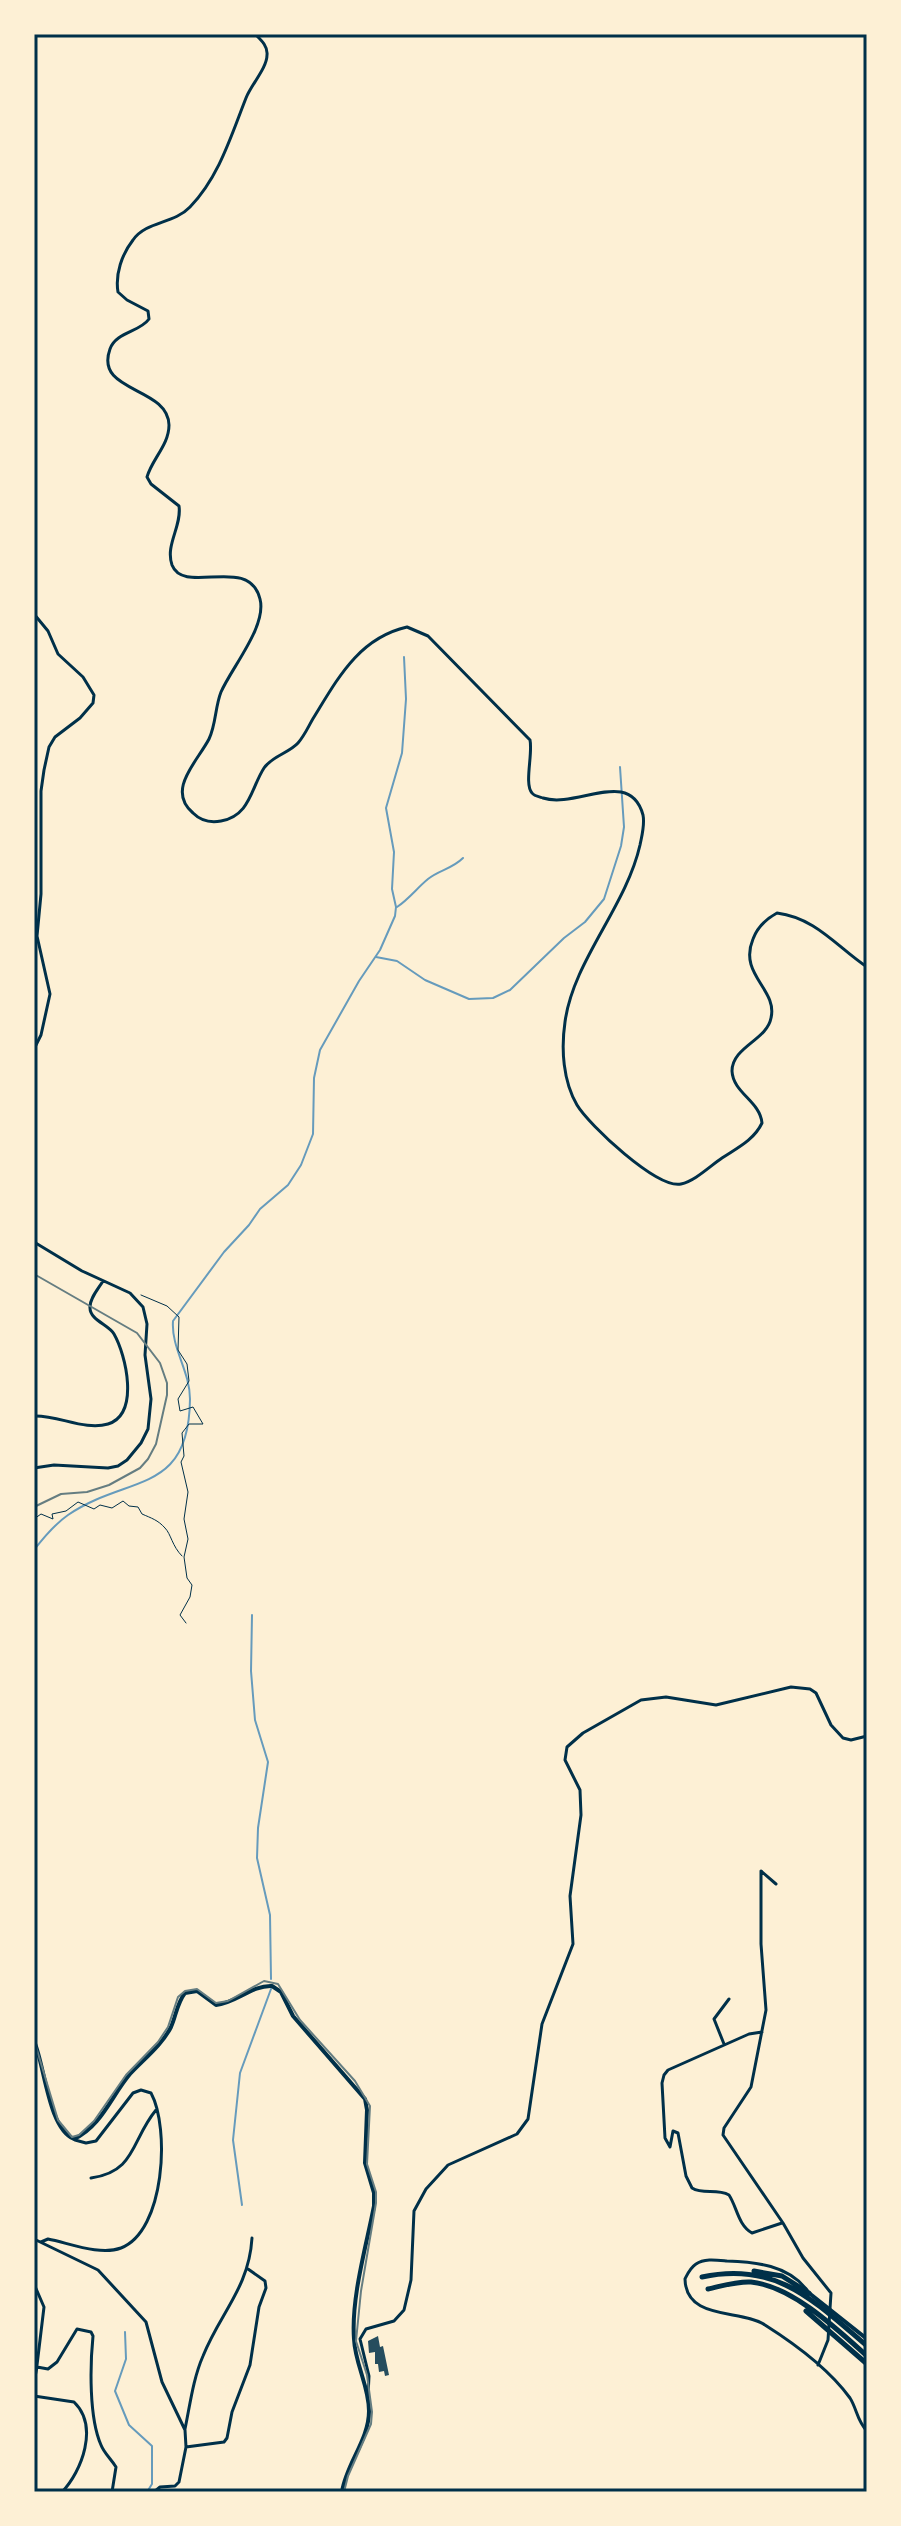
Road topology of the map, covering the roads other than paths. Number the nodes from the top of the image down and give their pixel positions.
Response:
1 (255, 34) edge
2 (34, 614) edge
3 (867, 967) edge
4 (34, 1049) edge
5 (34, 1242) edge
6 (103, 1281) junction
7 (34, 1416) edge
8 (34, 1468) edge
9 (867, 1736) edge
10 (776, 1884) dead end
11 (729, 1999) dead end
12 (762, 2032) junction
13 (34, 2041) edge
14 (724, 2044) junction
15 (156, 2110) junction
16 (71, 2139) junction
17 (91, 2178) dead end
18 (783, 2223) junction
19 (252, 2238) dead end
20 (34, 2239) edge
21 (41, 2242) junction
22 (248, 2269) junction
23 (737, 2273) junction
24 (702, 2277) dead end
25 (34, 2284) edge
26 (708, 2289) dead end
27 (809, 2293) junction
28 (867, 2339) edge
29 (867, 2346) edge
30 (866, 2362) edge
31 (818, 2365) junction
32 (37, 2367) junction
33 (34, 2382) edge
34 (34, 2396) edge
35 (368, 2401) junction
36 (185, 2430) junction
37 (867, 2431) edge
38 (186, 2447) junction
39 (62, 2492) edge
40 (112, 2492) edge
41 (154, 2492) edge
42 (342, 2492) edge

1 - 3 street
2 - 4 street
5 - 6 street
6 - 7 street
6 - 8 street
9 - 35 street
10 - 12 street
11 - 14 street
12 - 14 street
12 - 18 street
13 - 16 street
14 - 18 street
15 - 16 street
15 - 17 street
15 - 21 street
16 - 35 street
18 - 31 street
19 - 22 street
20 - 21 street
21 - 36 street
22 - 36 street
22 - 38 street
23 - 24 highway
23 - 27 highway
23 - 29 highway
25 - 32 street
26 - 30 highway
27 - 28 street
27 - 31 street
31 - 37 street
32 - 33 street
32 - 40 street
34 - 39 street
35 - 42 street
36 - 38 street
38 - 41 street

